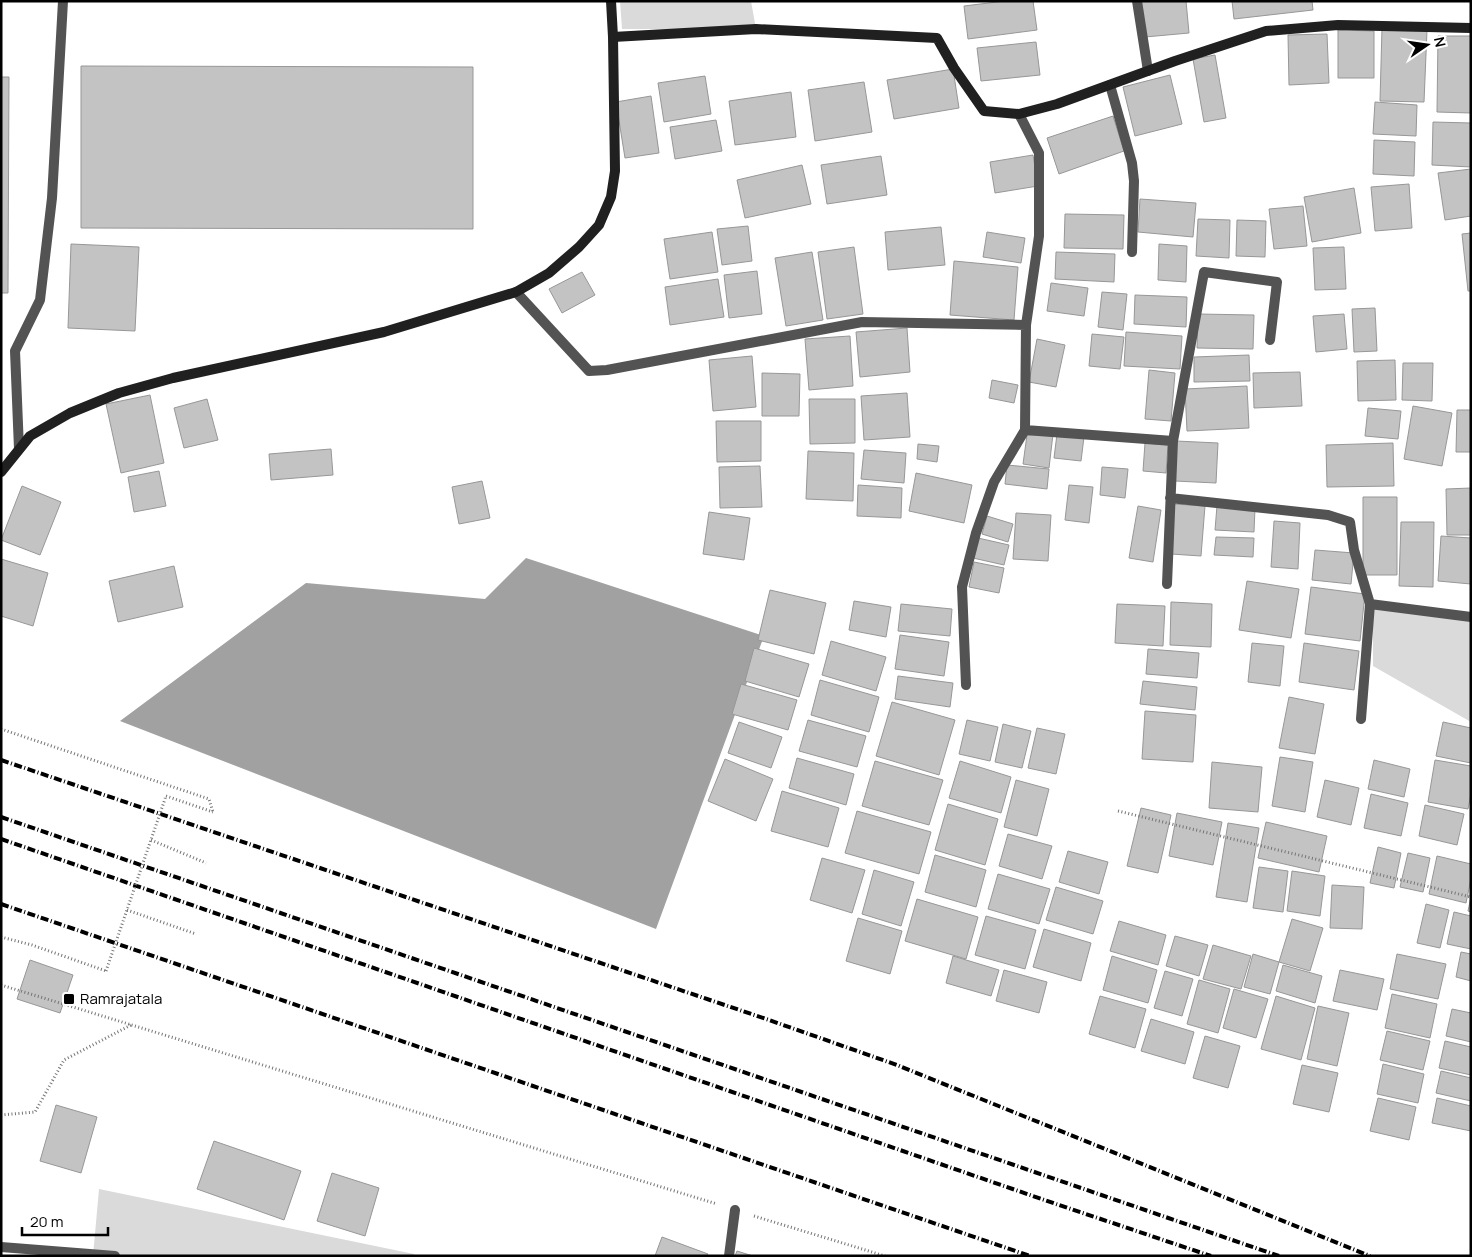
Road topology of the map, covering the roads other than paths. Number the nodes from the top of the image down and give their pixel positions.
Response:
1 (63, 1) edge
2 (611, 1) edge
3 (1137, 1) edge
4 (1471, 28) edge
5 (613, 37) junction
6 (1148, 71) junction
7 (1110, 85) junction
8 (1019, 114) junction
9 (1132, 252) dead end
10 (516, 292) junction
11 (1026, 325) junction
12 (1270, 340) dead end
13 (1025, 430) junction
14 (1173, 441) junction
15 (19, 449) junction
16 (1, 472) edge
17 (1170, 498) junction
18 (1168, 584) dead end
19 (1370, 604) junction
20 (1471, 617) edge
21 (966, 684) dead end
22 (1361, 719) dead end
23 (736, 1210) road end
24 (1, 1247) edge
25 (115, 1256) edge
26 (729, 1256) edge

1 - 15 street
2 - 5 street
3 - 6 street
4 - 6 street
5 - 8 street
5 - 10 street
6 - 7 street
7 - 8 street
7 - 9 street
8 - 11 street
10 - 11 street
10 - 15 street
11 - 13 street
12 - 14 street
13 - 14 street
13 - 21 street
14 - 17 street
15 - 16 street
17 - 18 street
17 - 19 street
19 - 20 street
19 - 22 street
23 - 26 street
24 - 25 street

